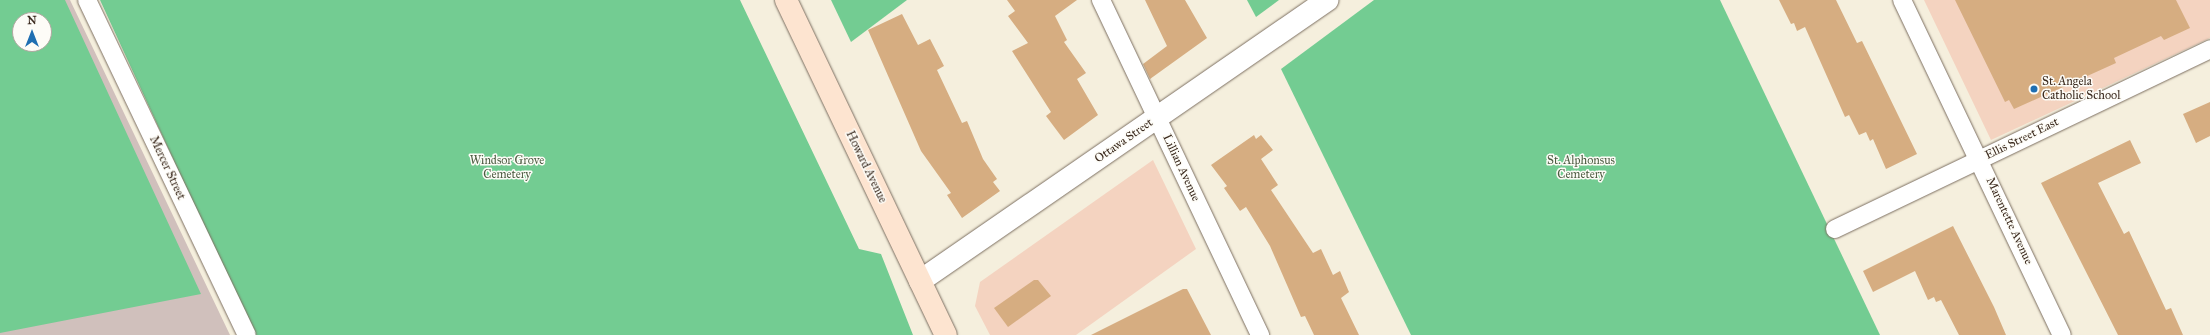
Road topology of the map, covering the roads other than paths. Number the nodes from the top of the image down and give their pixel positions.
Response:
1 (87, 0) edge
2 (786, 0) edge
3 (1101, 0) edge
4 (1327, 0) edge
5 (1902, 0) edge
6 (2210, 49) edge
7 (1157, 118) junction
8 (1980, 159) junction
9 (1835, 229) dead end
10 (920, 281) junction
11 (247, 335) edge
12 (946, 335) edge
13 (1260, 335) edge
14 (2062, 335) edge

1 - 11 street, Mercer Street
2 - 10 main road, Howard Avenue
3 - 7 street, Lillian Avenue
4 - 7 street, Ottawa Street
5 - 8 street, Marentette Avenue
6 - 8 street, Ellis Street East
7 - 10 street, Ottawa Street
7 - 13 street, Lillian Avenue
8 - 9 street, Ellis Street East
8 - 14 street, Marentette Avenue
10 - 12 main road, Howard Avenue

